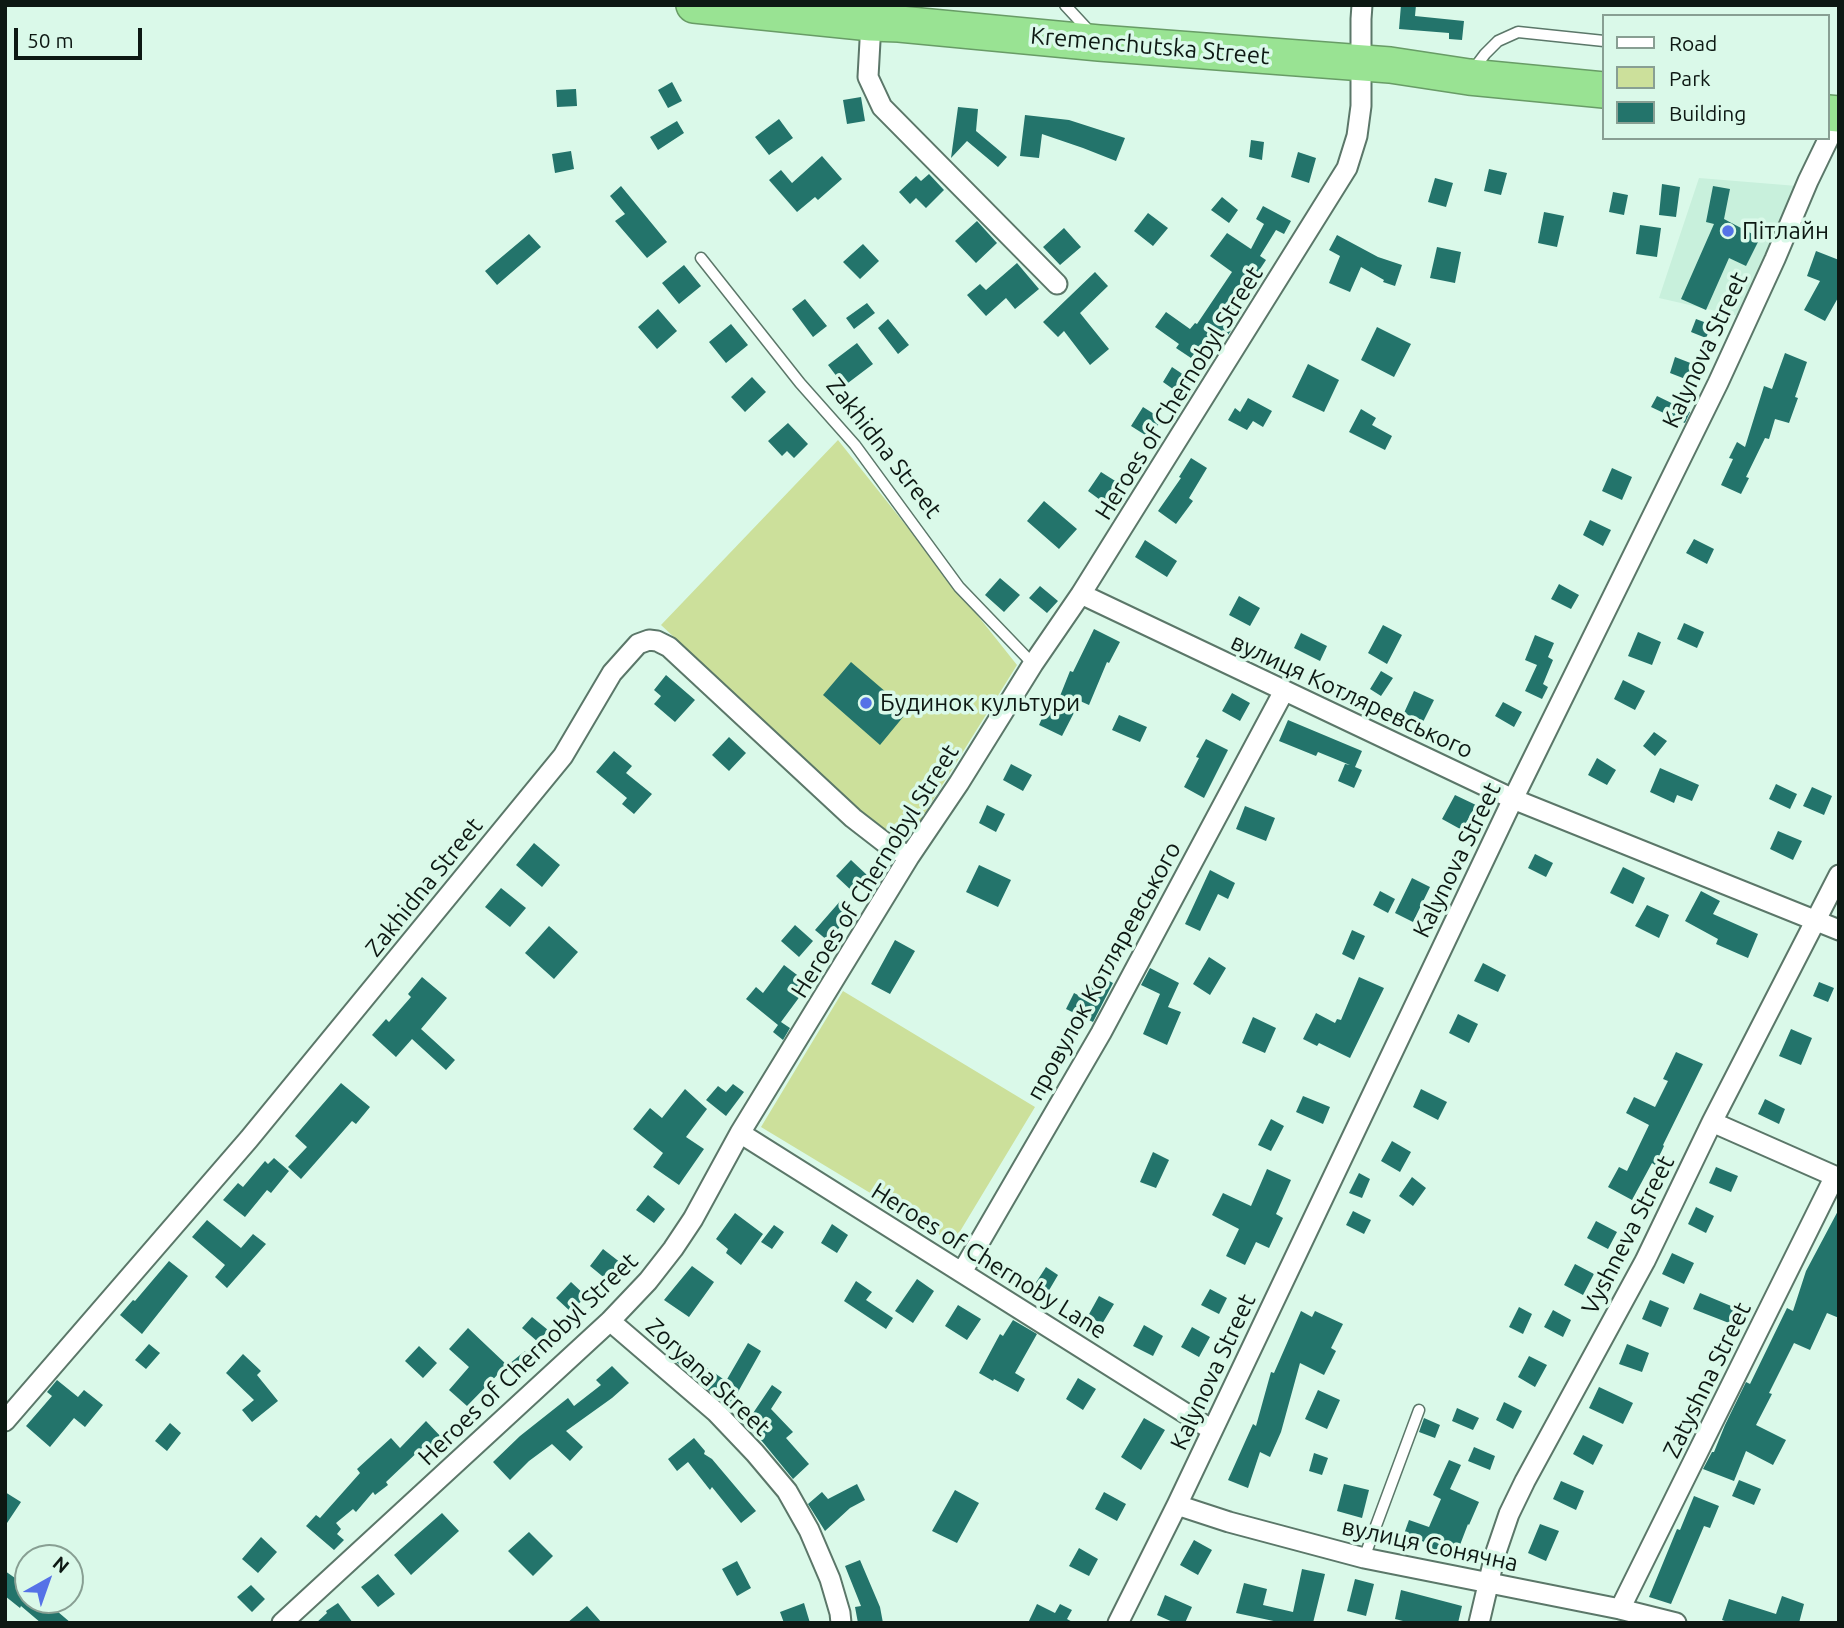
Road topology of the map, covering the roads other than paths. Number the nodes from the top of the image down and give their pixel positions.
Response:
1 (694, 5) edge
2 (1065, 5) edge
3 (1362, 5) edge
4 (894, 19) junction
5 (1602, 41) edge
6 (1099, 43) junction
7 (1360, 62) junction
8 (1469, 76) junction
9 (1602, 90) edge
10 (1839, 115) edge
11 (1830, 134) edge
12 (1827, 140) edge
13 (701, 258) dead end
14 (1057, 284) dead end
15 (1081, 594) junction
16 (1033, 664) junction
17 (1284, 691) junction
18 (1513, 799) junction
19 (909, 857) junction
20 (1839, 875) edge
21 (1817, 920) junction
22 (1839, 930) edge
23 (1712, 1122) junction
24 (740, 1133) junction
25 (1837, 1177) edge
26 (962, 1272) junction
27 (610, 1321) junction
28 (1419, 1410) dead end
29 (5, 1421) edge
30 (1212, 1430) junction
31 (1177, 1505) junction
32 (1364, 1558) junction
33 (1489, 1584) junction
34 (1620, 1609) junction
35 (282, 1623) edge
36 (841, 1623) edge
37 (1118, 1623) edge
38 (1479, 1623) edge
39 (1676, 1623) edge

1 - 4 highway, Kremenchutska Street
2 - 6 lane
3 - 7 street, Heroes of Chernobyl Street
4 - 6 highway, Kremenchutska Street
4 - 14 street
5 - 8 lane
6 - 7 highway, Kremenchutska Street
7 - 8 highway, Kremenchutska Street
7 - 15 street, Heroes of Chernobyl Street
8 - 9 highway, Kremenchutska Street
10 - 11 street, Kalynova Street
12 - 18 street, Kalynova Street
13 - 16 lane, Zakhidna Street
15 - 16 street, Heroes of Chernobyl Street
15 - 17 street, вулиця Котляревського
16 - 19 street, Heroes of Chernobyl Street
17 - 18 street, вулиця Котляревського
17 - 26 street, провулок Котляревського
18 - 21 street, вулиця Котляревського
18 - 30 street, Kalynova Street
19 - 24 street, Heroes of Chernobyl Street
19 - 29 street, Zakhidna Street
20 - 21 street, Vyshneva Street
21 - 22 street, вулиця Котляревського
21 - 23 street, Vyshneva Street
23 - 25 street
23 - 33 street, Vyshneva Street
24 - 26 street, Heroes of Chernoby Lane
24 - 27 street, Heroes of Chernobyl Street
25 - 34 street, Zatyshna Street
26 - 30 street, Heroes of Chernoby Lane
27 - 35 street, Heroes of Chernobyl Street
27 - 36 street, Zoryana Street
28 - 32 lane
30 - 31 street, Kalynova Street
31 - 32 street, вулиця Сонячна
31 - 37 street, Kalynova Street
32 - 33 street, вулиця Сонячна
33 - 34 street, вулиця Сонячна
33 - 38 street, Vyshneva Street
34 - 39 street, вулиця Сонячна

